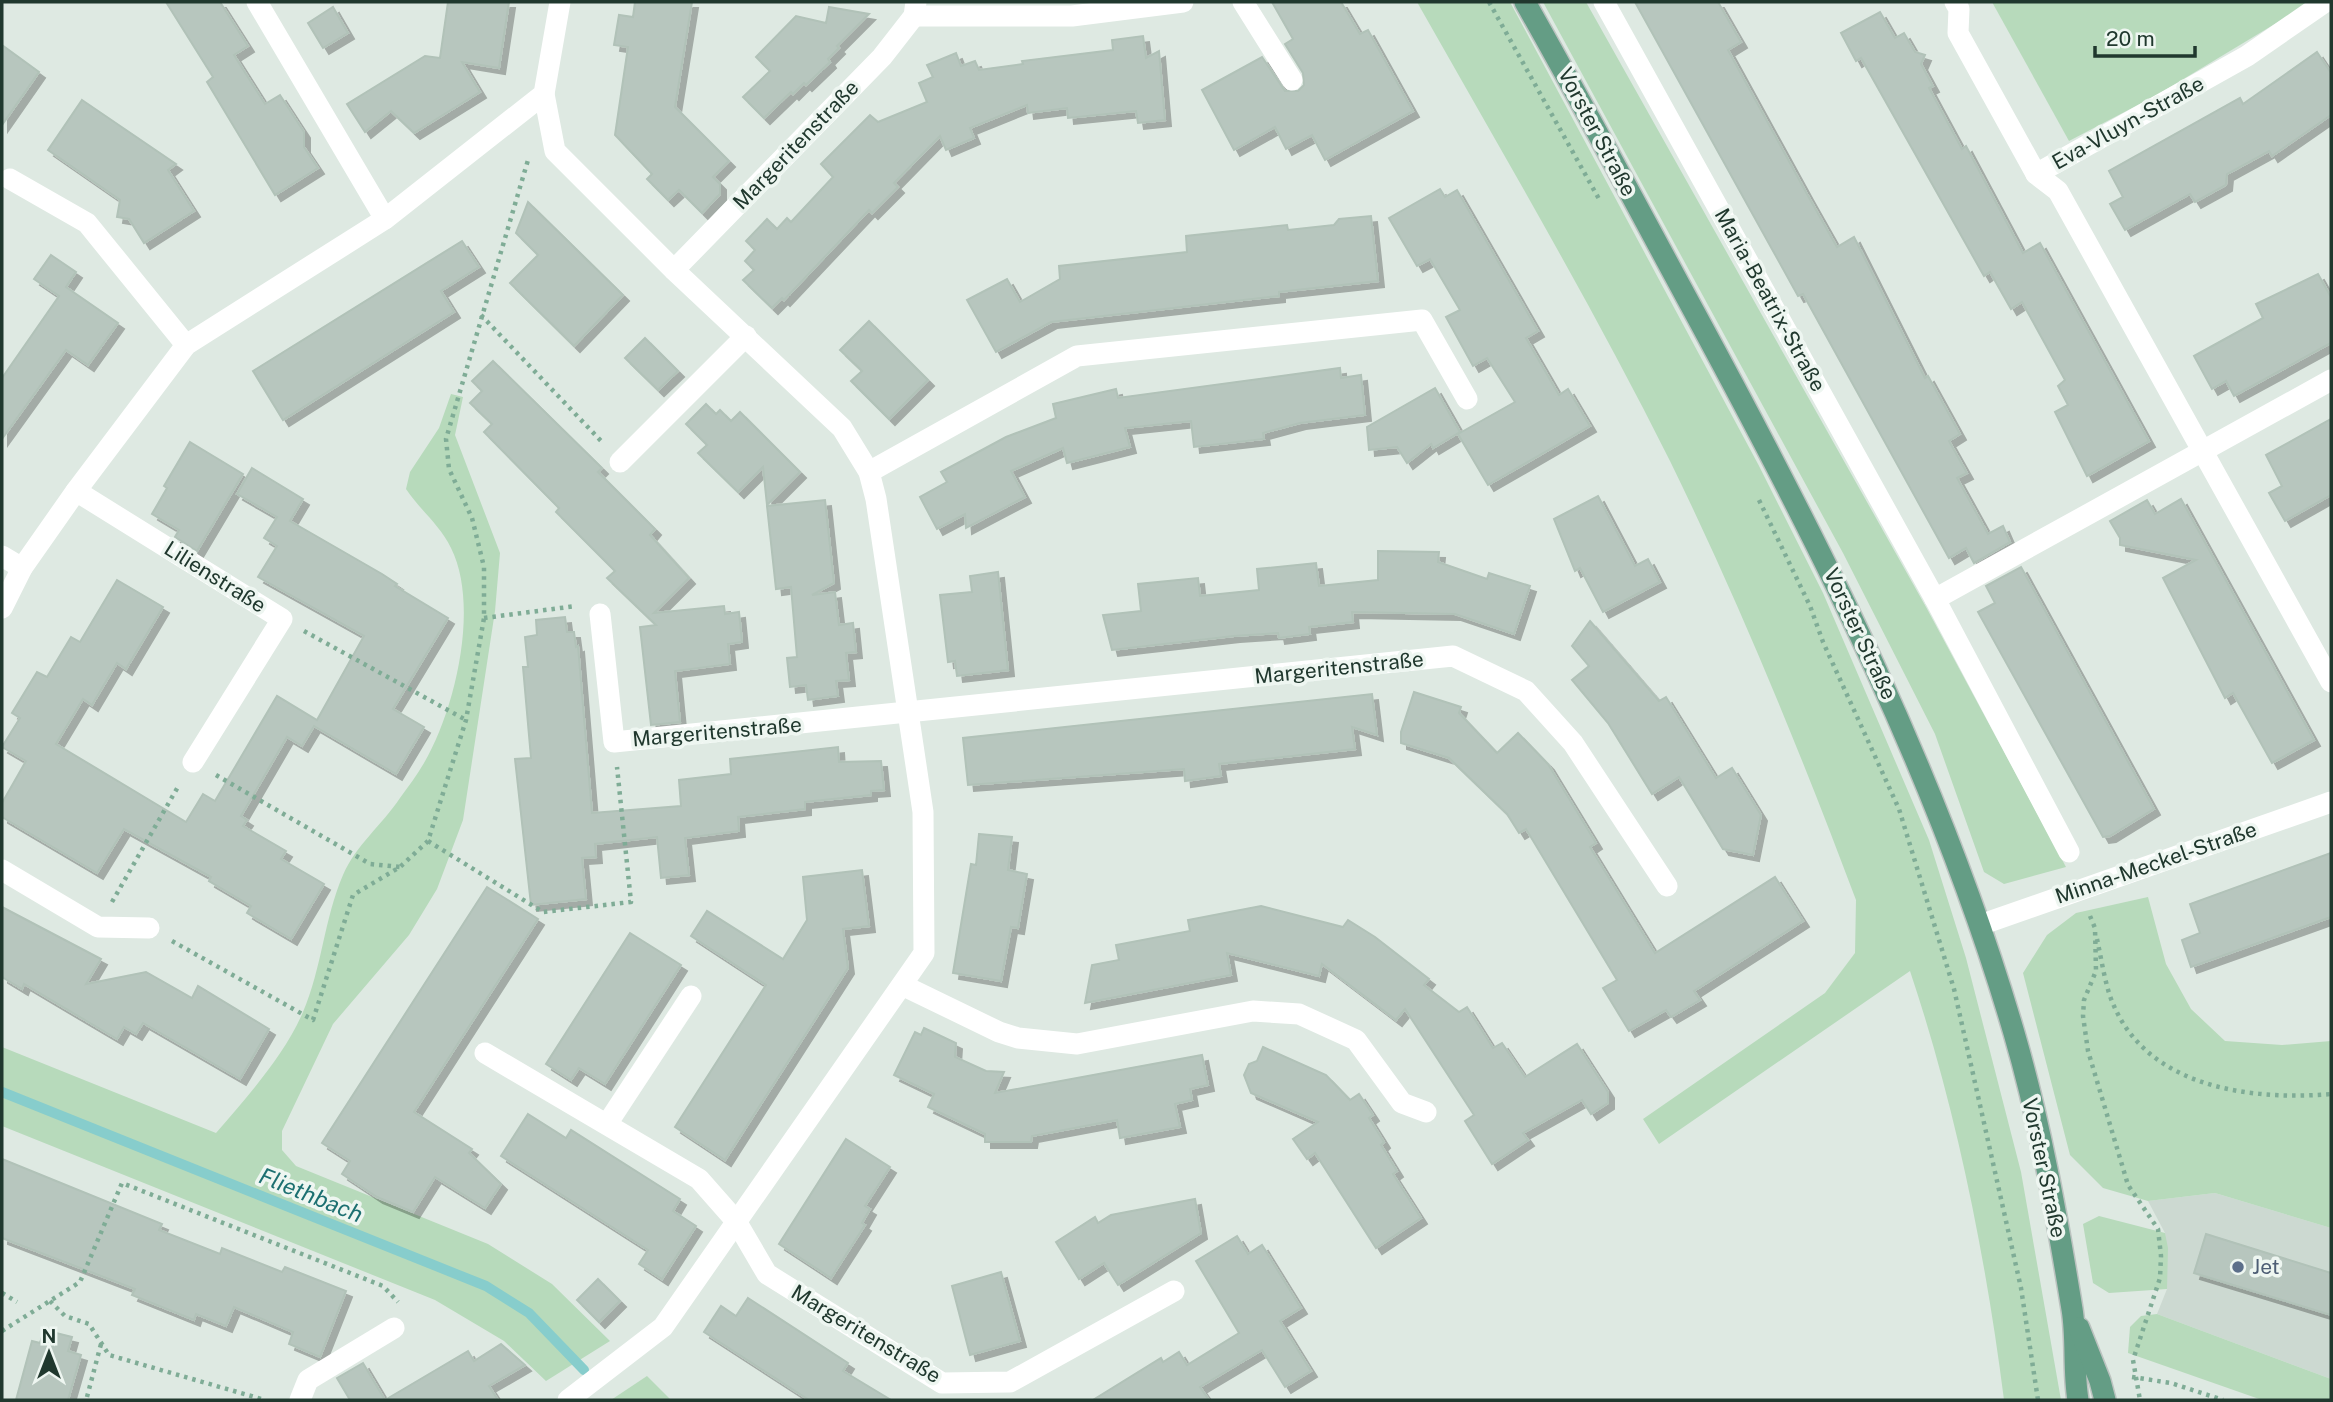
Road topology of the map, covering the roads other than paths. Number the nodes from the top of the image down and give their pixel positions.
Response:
1 (257, 2) edge
2 (560, 2) edge
3 (1183, 2) edge
4 (1243, 2) edge
5 (1525, 2) edge
6 (1604, 2) edge
7 (2325, 2) edge
8 (1962, 4) edge
9 (915, 9) edge
10 (1292, 80) dead end
11 (544, 94) junction
12 (2036, 174) junction
13 (10, 178) dead end
14 (385, 219) junction
15 (674, 270) junction
16 (746, 337) junction
17 (186, 345) junction
18 (2331, 380) edge
19 (1467, 399) dead end
20 (2203, 452) junction
21 (620, 461) road end
22 (869, 472) junction
23 (76, 491) junction
24 (2, 556) edge
25 (22, 568) junction
26 (1936, 599) junction
27 (2, 608) edge
28 (600, 614) road end
29 (2331, 682) edge
30 (905, 711) junction
31 (192, 762) road end
32 (2331, 802) edge
33 (2069, 852) dead end
34 (2, 870) edge
35 (1667, 886) dead end
36 (1980, 925) junction
37 (149, 928) road end
38 (902, 985) junction
39 (691, 996) dead end
40 (485, 1053) dead end
41 (1426, 1112) dead end
42 (607, 1124) junction
43 (736, 1221) junction
44 (1174, 1291) dead end
45 (2073, 1313) junction
46 (394, 1328) road end
47 (2102, 1390) edge
48 (300, 1400) edge
49 (568, 1400) edge
50 (2078, 1400) edge

1 - 14 street
2 - 11 street
3 - 9 street, Margeritenstraße
4 - 10 street
5 - 36 main road, Vorster Straße
6 - 26 street, Maria-Beatrix-Straße
7 - 12 street, Eva-Vluyn-Straße
8 - 12 street, Eva-Vluyn-Straße
9 - 15 street, Margeritenstraße
11 - 14 street
11 - 15 street
12 - 20 street, Eva-Vluyn-Straße
13 - 17 street
14 - 17 street
15 - 16 street
16 - 21 street
16 - 22 street
17 - 23 street
18 - 20 street
19 - 22 street
20 - 26 street
20 - 29 street, Eva-Vluyn-Straße
22 - 30 street
23 - 25 street
23 - 31 street, Lilienstraße
24 - 25 street
25 - 27 street
26 - 33 street, Maria-Beatrix-Straße
28 - 30 street, Margeritenstraße
30 - 35 street, Margeritenstraße
30 - 38 street
32 - 36 street, Minna-Meckel-Straße
34 - 37 street
36 - 45 main road, Vorster Straße
38 - 41 street
38 - 43 street
39 - 42 street
40 - 42 street, Margeritenstraße
42 - 43 street, Margeritenstraße
43 - 44 street, Margeritenstraße
43 - 49 street
45 - 47 main road, Vorster Straße
45 - 50 main road, Vorster Straße
46 - 48 street

